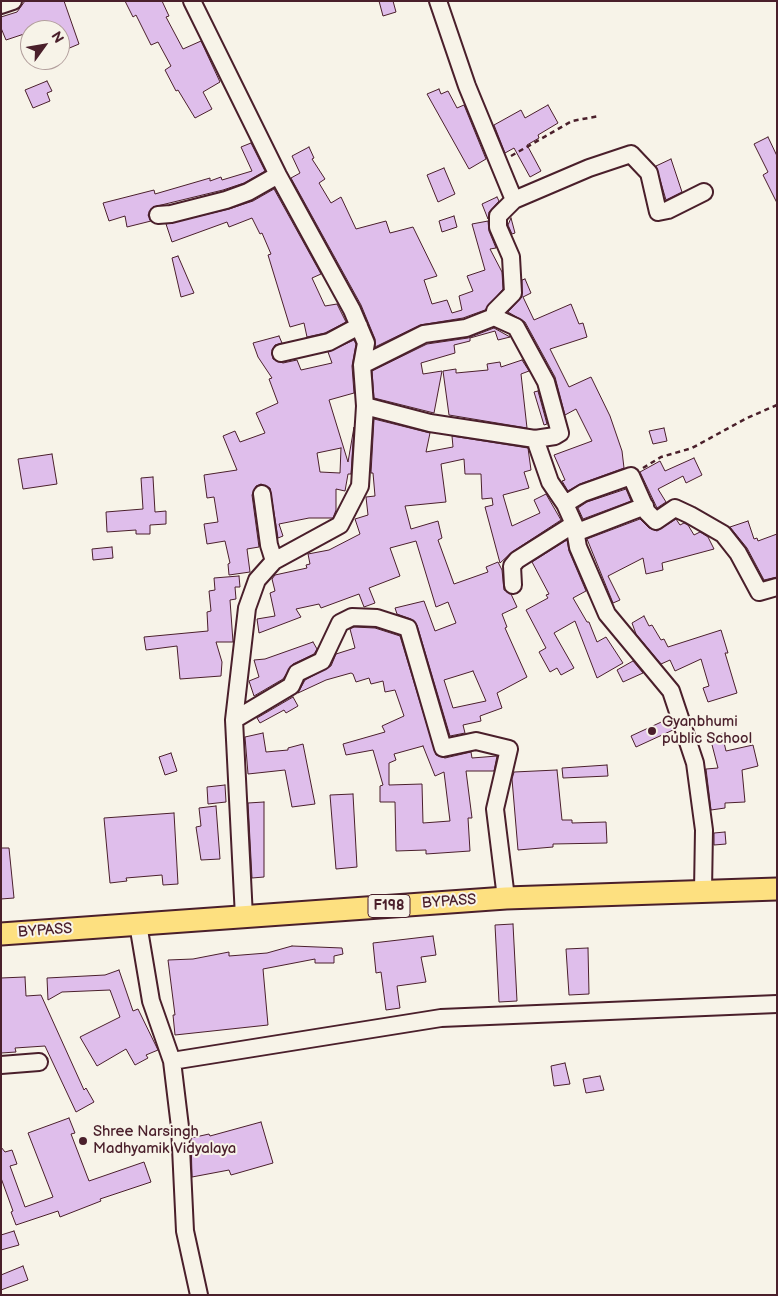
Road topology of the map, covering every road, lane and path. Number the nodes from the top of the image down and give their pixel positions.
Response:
1 (13, 1) edge
2 (192, 1) edge
3 (438, 1) edge
4 (1, 5) edge
5 (599, 116) dead end
6 (499, 163) junction
7 (278, 175) junction
8 (704, 192) dead end
9 (514, 200) junction
10 (158, 215) dead end
11 (494, 317) junction
12 (359, 326) junction
13 (281, 353) dead end
14 (362, 365) junction
15 (777, 405) edge
16 (365, 406) junction
17 (535, 439) junction
18 (631, 476) junction
19 (262, 494) dead end
20 (566, 504) junction
21 (645, 506) junction
22 (575, 529) junction
23 (274, 561) junction
24 (513, 585) dead end
25 (777, 587) edge
26 (234, 720) junction
27 (777, 889) edge
28 (702, 891) junction
29 (506, 898) junction
30 (244, 917) junction
31 (138, 924) junction
32 (1, 934) edge
33 (777, 1004) edge
34 (172, 1061) junction
35 (39, 1062) dead end
36 (1, 1065) edge
37 (199, 1295) edge

1 - 4 street
2 - 7 street
3 - 6 street
5 - 6 path
6 - 9 street
7 - 10 street
7 - 12 street
8 - 9 street
9 - 11 street
11 - 14 street
11 - 17 street
12 - 13 street
12 - 14 street
14 - 16 street
15 - 18 path
16 - 17 street
16 - 23 street
17 - 20 street
18 - 20 street
18 - 21 street
19 - 23 street
20 - 22 street
21 - 22 street
21 - 25 street
22 - 24 street
22 - 28 street
23 - 26 street
26 - 29 street
26 - 30 street
27 - 28 main road, BYPASS / F198
28 - 29 main road, BYPASS / F198
29 - 30 main road, BYPASS / F198
30 - 31 main road, BYPASS / F198
31 - 32 main road, BYPASS / F198
31 - 34 street
33 - 34 street
34 - 37 street
35 - 36 street

